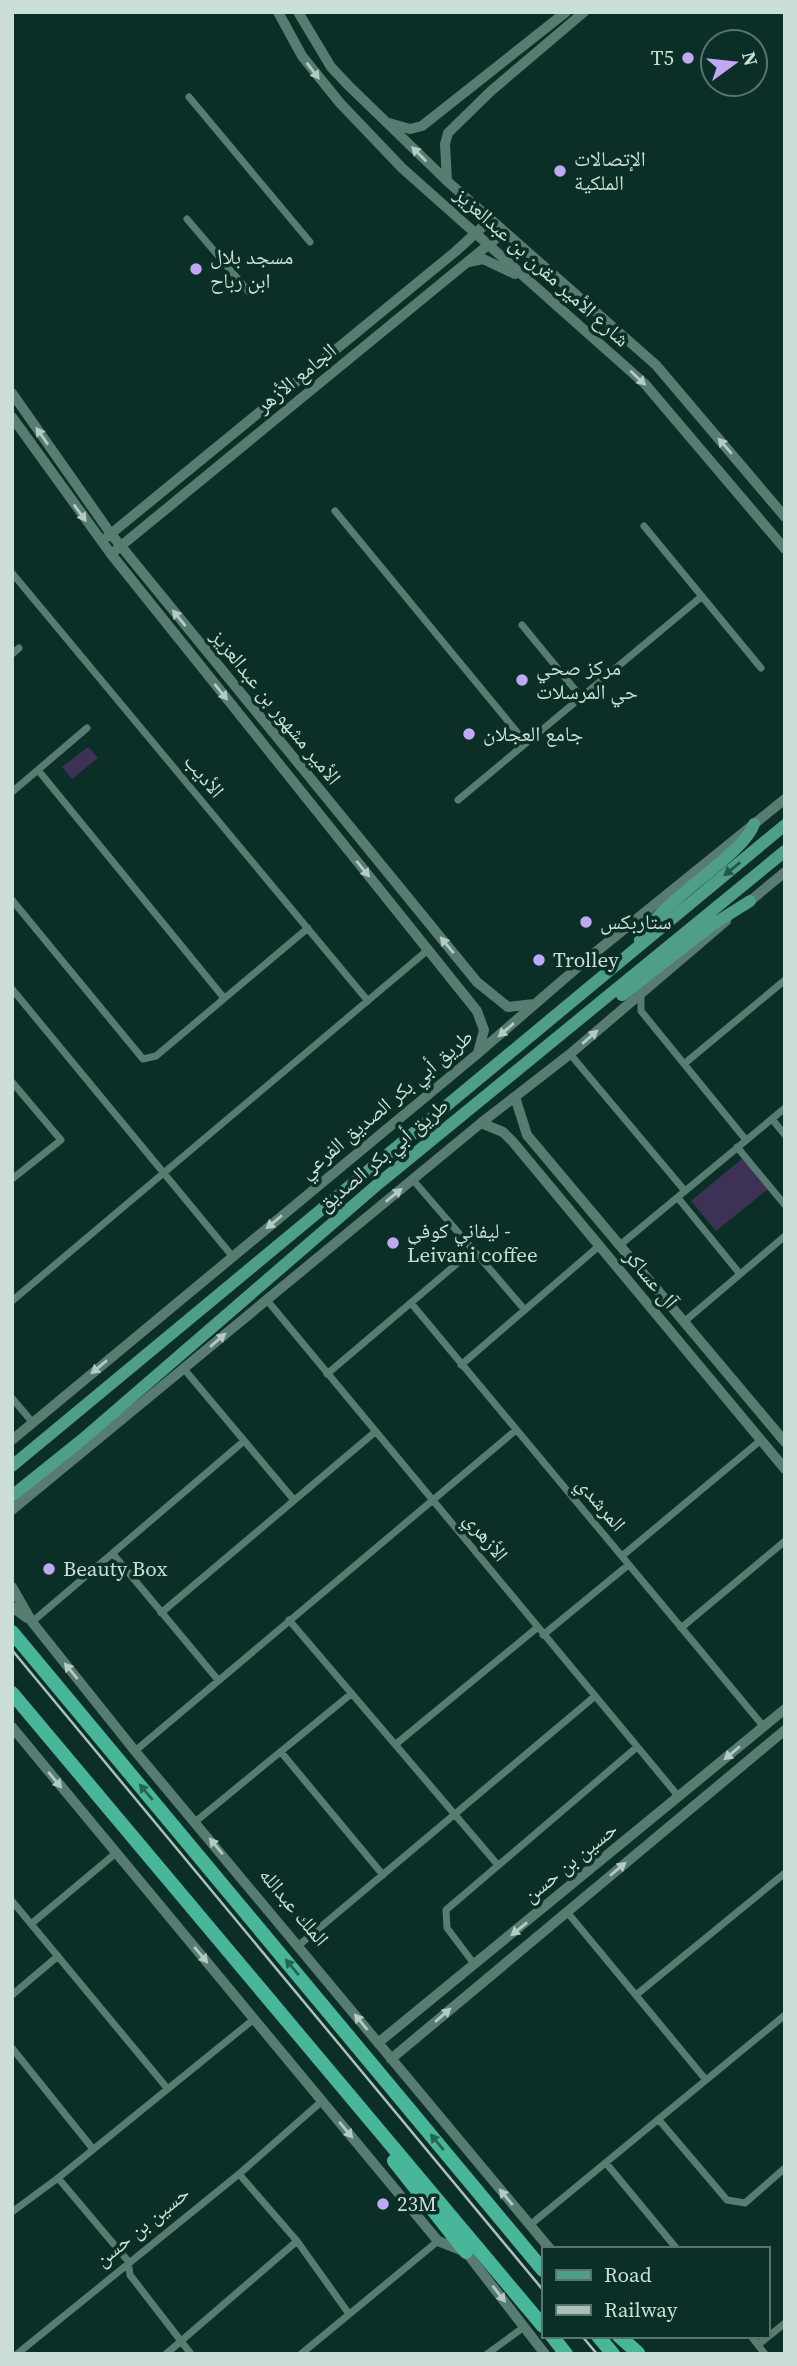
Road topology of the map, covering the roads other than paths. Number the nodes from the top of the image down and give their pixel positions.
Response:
1 (278, 12) edge
2 (298, 12) edge
3 (566, 12) edge
4 (584, 12) edge
5 (189, 97) dead end
6 (388, 122) junction
7 (447, 181) junction
8 (187, 219) dead end
9 (490, 220) junction
10 (504, 232) junction
11 (477, 234) junction
12 (310, 242) dead end
13 (489, 244) junction
14 (463, 264) junction
15 (433, 270) junction
16 (529, 279) junction
17 (443, 282) junction
18 (249, 292) dead end
19 (297, 382) junction
20 (12, 393) edge
21 (307, 394) junction
22 (14, 426) edge
23 (745, 469) junction
24 (730, 482) junction
25 (335, 511) dead end
26 (785, 517) edge
27 (644, 526) dead end
28 (111, 534) junction
29 (101, 541) junction
30 (121, 547) junction
31 (785, 549) edge
32 (111, 554) junction
33 (12, 573) edge
34 (701, 597) junction
35 (522, 625) dead end
36 (19, 648) dead end
37 (12, 654) edge
38 (761, 668) dead end
39 (581, 697) junction
40 (86, 728) dead end
41 (526, 743) junction
42 (38, 770) junction
43 (12, 792) edge
44 (785, 799) edge
45 (458, 800) dead end
46 (754, 824) junction
47 (785, 825) edge
48 (785, 851) edge
49 (785, 872) edge
50 (12, 900) edge
51 (750, 901) junction
52 (308, 929) junction
53 (636, 948) junction
54 (429, 949) junction
55 (785, 980) edge
56 (12, 989) edge
57 (488, 992) junction
58 (641, 994) junction
59 (224, 998) junction
60 (368, 1001) junction
61 (537, 1003) junction
62 (596, 1005) junction
63 (473, 1006) junction
64 (621, 1010) junction
65 (641, 1011) junction
66 (570, 1054) junction
67 (476, 1055) junction
68 (684, 1064) junction
69 (12, 1082) edge
70 (515, 1097) junction
71 (785, 1108) edge
72 (772, 1119) junction
73 (481, 1123) junction
74 (527, 1135) junction
75 (785, 1135) edge
76 (746, 1140) junction
77 (513, 1142) junction
78 (737, 1147) junction
79 (163, 1174) junction
80 (12, 1179) edge
81 (413, 1180) junction
82 (685, 1191) junction
83 (678, 1198) junction
84 (785, 1205) edge
85 (785, 1236) edge
86 (620, 1245) junction
87 (599, 1246) junction
88 (473, 1250) junction
89 (233, 1257) junction
90 (740, 1274) junction
91 (650, 1280) junction
92 (637, 1292) junction
93 (266, 1299) junction
94 (12, 1301) edge
95 (411, 1303) junction
96 (525, 1310) junction
97 (685, 1321) junction
98 (461, 1364) junction
99 (184, 1369) junction
100 (327, 1374) junction
101 (12, 1398) edge
102 (33, 1423) junction
103 (516, 1430) junction
104 (375, 1432) junction
105 (12, 1440) edge
106 (761, 1440) junction
107 (244, 1441) junction
108 (785, 1442) edge
109 (12, 1466) edge
110 (785, 1469) edge
111 (12, 1496) edge
112 (433, 1499) junction
113 (294, 1500) junction
114 (12, 1513) edge
115 (785, 1541) edge
116 (113, 1554) junction
117 (622, 1556) junction
118 (627, 1566) junction
119 (12, 1587) edge
120 (12, 1599) edge
121 (12, 1606) edge
122 (161, 1613) junction
123 (289, 1620) junction
124 (32, 1622) junction
125 (538, 1628) junction
126 (681, 1628) junction
127 (12, 1632) edge
128 (543, 1635) junction
129 (218, 1680) junction
130 (12, 1693) edge
131 (351, 1694) junction
132 (594, 1697) junction
133 (785, 1709) edge
134 (12, 1727) edge
135 (764, 1727) junction
136 (785, 1730) edge
137 (396, 1744) junction
138 (636, 1747) junction
139 (135, 1751) junction
140 (281, 1752) junction
141 (680, 1796) junction
142 (693, 1808) junction
143 (456, 1815) junction
144 (195, 1822) junction
145 (116, 1853) junction
146 (496, 1864) junction
147 (785, 1873) edge
148 (383, 1875) junction
149 (12, 1901) edge
150 (566, 1912) junction
151 (31, 1924) junction
152 (298, 1945) junction
153 (58, 1956) junction
154 (475, 1965) junction
155 (485, 1978) junction
156 (12, 1995) edge
157 (636, 1995) junction
158 (785, 2015) edge
159 (254, 2019) junction
160 (378, 2042) junction
161 (12, 2048) edge
162 (391, 2059) junction
163 (334, 2074) junction
164 (706, 2080) junction
165 (167, 2088) junction
166 (322, 2101) junction
167 (659, 2120) junction
168 (93, 2148) junction
169 (606, 2163) junction
170 (785, 2168) edge
171 (239, 2174) junction
172 (58, 2178) junction
173 (482, 2196) junction
174 (13, 2208) edge
175 (530, 2225) junction
176 (297, 2241) junction
177 (438, 2241) junction
178 (548, 2247) edge
179 (675, 2247) edge
180 (466, 2252) junction
181 (542, 2254) edge
182 (128, 2261) junction
183 (542, 2269) edge
184 (349, 2314) junction
185 (785, 2323) edge
186 (542, 2325) edge
187 (524, 2327) junction
188 (769, 2336) edge
189 (554, 2338) edge
190 (600, 2338) edge
191 (624, 2338) edge
192 (753, 2338) edge
193 (767, 2338) edge
194 (181, 2341) junction
195 (758, 2345) junction
196 (639, 2353) edge
197 (17, 2354) edge
198 (166, 2354) edge
199 (191, 2354) edge
200 (300, 2354) edge
201 (487, 2354) edge
202 (545, 2354) edge
203 (566, 2354) edge
204 (612, 2354) edge
205 (765, 2354) edge

1 -> 11 street, شارع الأمير مقرن بن عبدالعزيز
2 - 6 street, شارع الأمير مقرن بن عبدالعزيز
3 - 6 street
4 - 7 street
5 - 12 street
7 -> 6 street, شارع الأمير مقرن بن عبدالعزيز
7 - 9 street, شارع الأمير مقرن بن عبدالعزيز
8 - 18 street
9 - 10 street, شارع الأمير مقرن بن عبدالعزيز
9 - 11 street, الجامع الأزهر
10 - 13 street, الجامع الأزهر
23 -> 10 street, شارع الأمير مقرن بن عبدالعزيز
11 - 13 street, شارع الأمير مقرن بن عبدالعزيز
11 - 15 street, الجامع الأزهر
13 - 14 street, الجامع الأزهر
13 - 16 street, شارع الأمير مقرن بن عبدالعزيز
14 - 16 street
14 - 17 street, الجامع الأزهر
15 - 17 street
15 - 19 street, الجامع الأزهر
16 -> 24 street, شارع الأمير مقرن بن عبدالعزيز
17 - 21 street, الجامع الأزهر
19 - 21 street
19 - 28 street, الجامع الأزهر
28 -> 20 street, الأمير مشهور بن عبدالعزيز
21 - 30 street, الجامع الأزهر
22 -> 29 street, الأمير مشهور بن عبدالعزيز
23 - 24 street
23 - 26 street, شارع الأمير مقرن بن عبدالعزيز
24 - 31 street, شارع الأمير مقرن بن عبدالعزيز
25 - 41 street
27 - 34 street
28 - 29 street, الجامع الأزهر
28 - 30 street, الأمير مشهور بن عبدالعزيز
29 - 32 street, الأمير مشهور بن عبدالعزيز
30 - 32 street, الجامع الأزهر
57 -> 30 street, الأمير مشهور بن عبدالعزيز
32 -> 54 street, الأمير مشهور بن عبدالعزيز
33 - 52 street, الأديب
34 - 38 street
34 - 39 street
35 - 39 street
36 - 37 street
39 - 41 street
40 - 42 street
41 - 45 street
42 - 43 street
42 - 59 street
44 - 46 street, طريق أبي بكر الصديق الفرعي
46 - 53 main road
46 - 61 street, طريق أبي بكر الصديق الفرعي
47 -> 53 main road, طريق أبي بكر الصديق
48 - 62 main road, طريق أبي بكر الصديق
49 - 51 street
50 - 59 street
51 - 58 street
51 - 62 main road
52 - 59 street
52 - 60 street, الأديب
53 - 109 main road, طريق أبي بكر الصديق
54 - 60 street
54 - 63 street, الأمير مشهور بن عبدالعزيز
55 - 68 street
56 - 79 street
57 - 61 street, الأمير مشهور بن عبدالعزيز
57 - 63 street
58 - 64 street
58 - 65 street
60 - 79 street
61 -> 67 street, طريق أبي بكر الصديق الفرعي
62 - 111 main road, طريق أبي بكر الصديق
63 - 67 street, الأمير مشهور بن عبدالعزيز
64 - 65 street
66 -> 64 street
65 - 68 street
66 - 70 street
66 - 82 street
67 -> 89 street, طريق أبي بكر الصديق الفرعي
68 - 76 street
69 - 80 street
70 - 73 street
70 - 74 street, آل عساكر
71 - 72 street
72 - 75 street
72 - 76 street
73 - 77 street, آل عساكر
73 - 81 street
74 - 77 street
74 - 86 street, آل عساكر
76 - 78 street
77 - 87 street, آل عساكر
78 - 82 street
78 - 84 street
79 - 89 street
79 - 94 street
81 - 88 street
93 -> 81 street
82 - 83 street
83 - 86 street
83 - 90 street
85 - 90 street
86 - 91 street, آل عساكر
87 - 92 street, آل عساكر
87 - 96 street
88 - 95 street
88 - 96 street
89 -> 102 street, طريق أبي بكر الصديق الفرعي
90 - 97 street
91 - 92 street
91 - 97 street, آل عساكر
92 - 106 street, آل عساكر
99 -> 93 street
93 - 100 street, الأزهري
95 - 98 street, المرشدي
95 - 100 street
96 - 98 street
97 - 108 street, آل عساكر
98 - 103 street, المرشدي
99 - 107 street
99 - 114 street
100 - 104 street, الأزهري
101 - 102 street
102 - 105 street, طريق أبي بكر الصديق الفرعي
103 - 112 street
103 - 117 street, المرشدي
104 - 112 street, الأزهري
104 - 113 street
106 - 110 street, آل عساكر
106 - 117 street
107 - 113 street
107 - 116 street
112 - 123 street
112 - 125 street, الأزهري
113 - 122 street
115 - 126 street
116 - 122 street
116 - 124 street
117 - 118 street, المرشدي
118 - 126 street, المرشدي
118 - 128 street
119 - 124 street, الملك عبدالله
120 - 124 street
121 - 124 street
122 - 129 street
123 - 129 street
123 - 131 street
139 -> 124 street, الملك عبدالله
125 - 128 street, الأزهري
125 - 137 street
126 - 135 street, المرشدي
173 -> 127 highway, الملك عبدالله
128 - 132 street, الأزهري
129 - 139 street
130 - 163 highway
131 - 137 street
131 - 140 street
132 - 138 street, الأزهري
132 - 143 street
133 - 135 street, حسين بن حسن
134 -> 145 street
135 -> 141 street, حسين بن حسن
136 - 142 street, حسين بن حسن
137 - 143 street
138 - 141 street, الأزهري
138 - 146 street
139 - 144 street, الملك عبدالله
140 - 144 street
140 - 148 street
141 - 142 street
141 -> 154 street, حسين بن حسن
150 -> 142 street, حسين بن حسن
143 - 146 street
143 - 148 street
152 -> 144 street, الملك عبدالله
145 - 151 street
145 -> 159 street
146 - 154 street
147 - 157 street
148 - 152 street
149 - 151 street
150 - 155 street, حسين بن حسن
150 - 157 street
151 - 153 street
160 -> 152 street, الملك عبدالله
153 - 156 street
153 - 165 street
154 - 155 street
154 - 160 street, حسين بن حسن
162 -> 155 street, حسين بن حسن
157 - 164 street
158 - 164 street
159 - 165 street
159 - 166 street
160 - 162 street, الملك عبدالله
161 - 168 street
175 -> 162 street, الملك عبدالله
163 - 180 highway
163 - 186 highway
164 - 167 street
165 - 168 street
166 - 171 street, حسين بن حسن
166 -> 177 street
167 - 169 street
167 - 170 street
168 - 172 street
169 - 175 street
169 - 179 street
171 - 176 street
171 - 182 street, حسين بن حسن
172 - 174 street
172 - 182 street
173 - 181 highway
173 - 183 highway, الملك عبدالله
175 - 178 street, الملك عبدالله
176 - 184 street
176 - 194 street
177 - 180 street
177 - 184 street
180 -> 187 street
182 - 194 street
182 - 197 street, حسين بن حسن
184 - 200 street
185 - 188 street
187 - 201 street
187 - 202 street
189 - 203 highway
190 - 204 highway
191 - 196 highway
192 - 195 street
193 - 195 street
194 - 198 street
194 - 199 street
195 - 205 street

